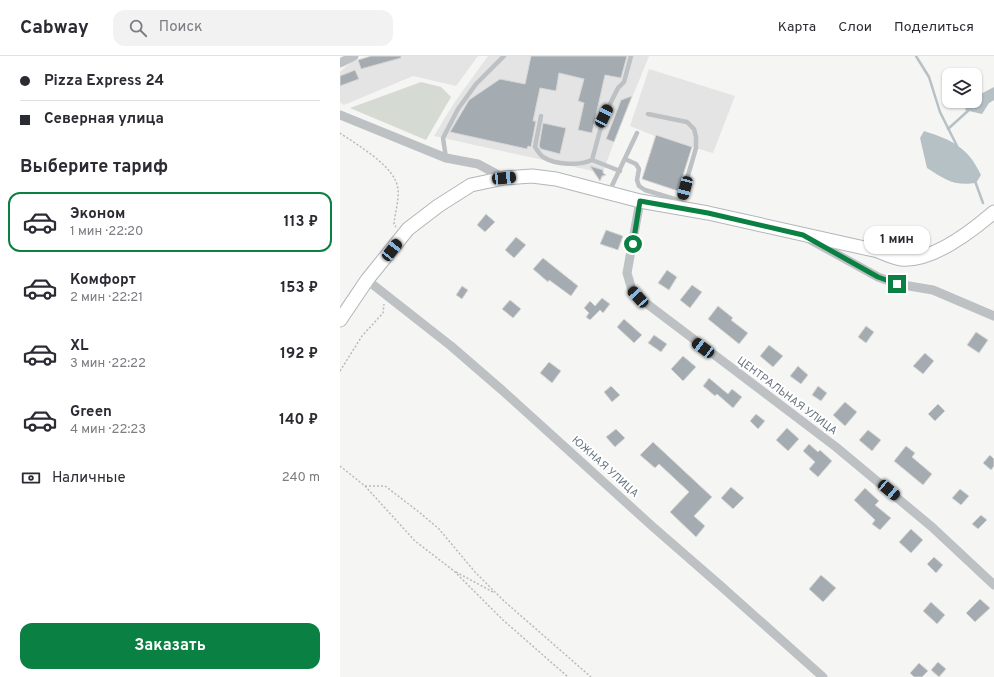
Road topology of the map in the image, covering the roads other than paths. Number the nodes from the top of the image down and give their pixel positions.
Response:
1 (354, 56) edge
2 (504, 56) edge
3 (631, 56) edge
4 (340, 63) edge
5 (648, 114) dead end
6 (340, 115) edge
7 (541, 116) dead end
8 (637, 133) dead end
9 (446, 158) junction
10 (625, 159) junction
11 (592, 160) junction
12 (620, 171) junction
13 (504, 178) junction
14 (609, 194) junction
15 (640, 201) junction
16 (680, 204) junction
17 (994, 212) edge
18 (803, 235) junction
19 (367, 280) junction
20 (994, 316) edge
21 (340, 320) edge
22 (994, 585) edge
23 (823, 677) edge

1 - 4 street
2 - 9 lane
3 - 11 lane
5 - 16 lane
6 - 9 street
7 - 11 lane
8 - 10 lane
9 - 13 street
10 - 12 lane
10 - 16 lane
11 - 12 lane
12 - 14 lane
13 - 14 main road
13 - 19 main road
14 - 15 main road
15 - 16 main road
15 - 22 street, ЦЕНТРАЛЬНАЯ УЛИЦА
16 - 18 main road
17 - 18 main road
18 - 20 street
19 - 21 main road
19 - 23 street, ЮЖНАЯ УЛИЦА

